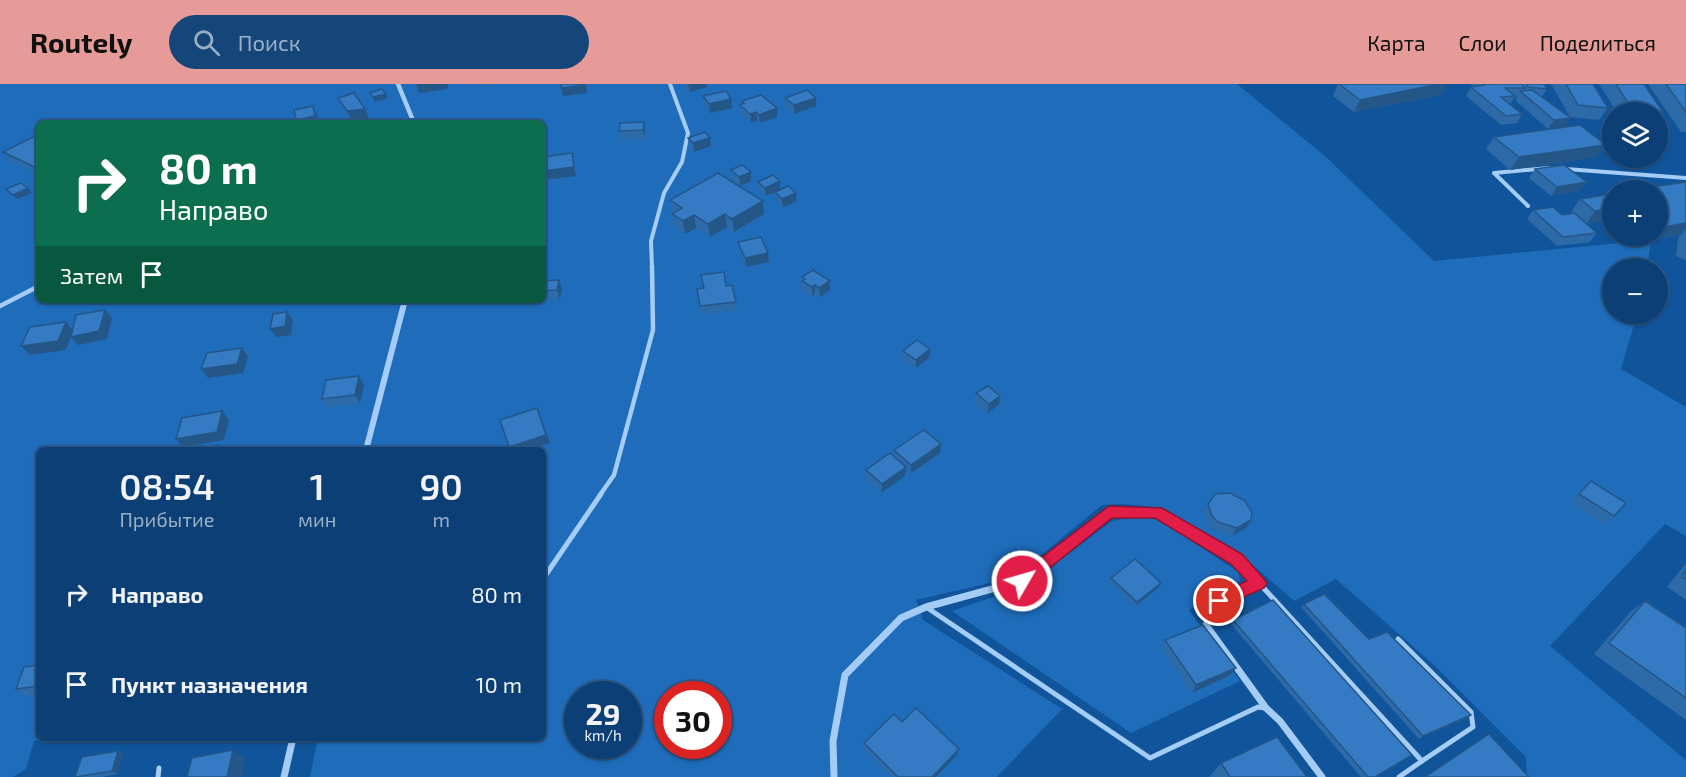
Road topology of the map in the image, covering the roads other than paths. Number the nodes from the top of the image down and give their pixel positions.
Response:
1 (398, 84) edge
2 (670, 84) edge
3 (413, 120) edge
4 (1553, 168) edge
5 (1564, 169) edge
6 (1686, 178) edge
7 (1528, 206) dead end
8 (36, 288) edge
9 (404, 303) edge
10 (0, 306) edge
11 (367, 447) edge
12 (546, 575) edge
13 (1259, 583) junction
14 (926, 607) junction
15 (1398, 639) edge
16 (1266, 708) junction
17 (292, 741) edge
18 (1422, 760) junction
19 (159, 768) dead end
20 (158, 777) edge
21 (284, 777) edge
22 (834, 777) edge
23 (1322, 777) edge
24 (1400, 777) edge

1 - 3 street
2 - 12 lane
4 - 7 lane
5 - 6 lane
8 - 10 lane
9 - 11 street
13 - 14 street
13 - 16 street
13 - 18 lane
14 - 16 lane
14 - 22 street
15 - 18 lane
16 - 23 street
17 - 21 street
18 - 24 lane
19 - 20 lane

